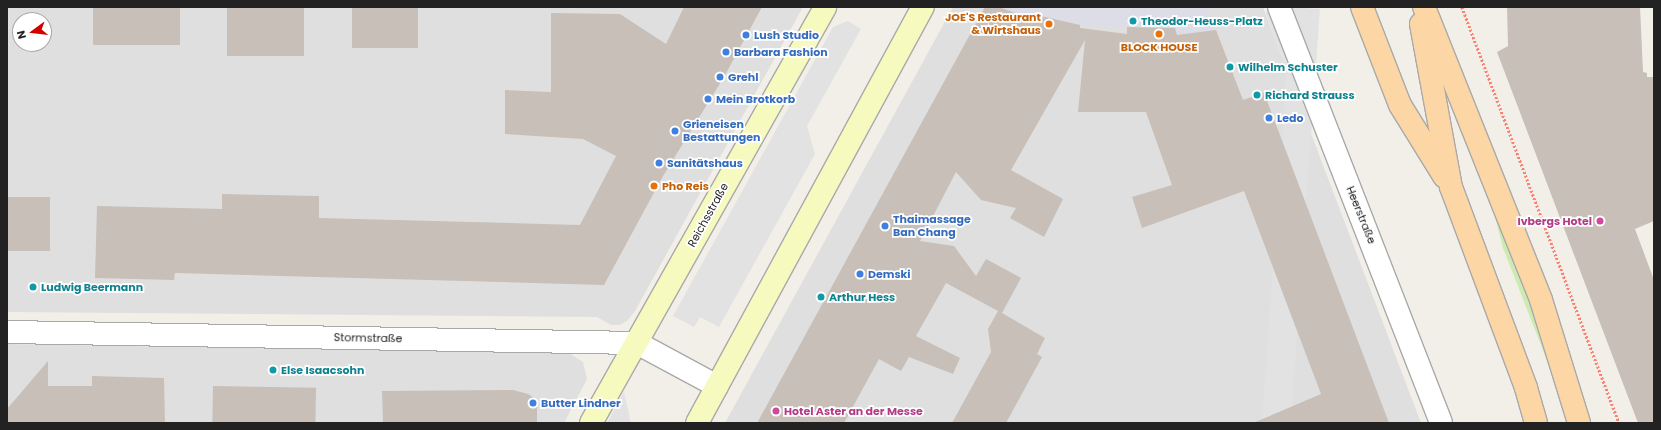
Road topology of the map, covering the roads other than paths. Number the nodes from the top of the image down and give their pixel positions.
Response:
1 (825, 7) edge
2 (923, 7) edge
3 (1279, 7) edge
4 (1362, 7) edge
5 (1418, 7) edge
6 (1424, 7) edge
7 (1451, 187) junction
8 (7, 332) edge
9 (637, 343) junction
10 (717, 386) junction
11 (1570, 387) junction
12 (591, 423) edge
13 (697, 423) edge
14 (1441, 423) edge
15 (1536, 423) edge
16 (1579, 423) edge
17 (1587, 423) edge

1 - 9 main road, Reichsstraße
2 - 10 main road
3 - 14 street, Heerstraße
4 - 7 main road
5 - 7 main road
6 - 11 main road
7 - 15 main road
8 - 9 street, Stormstraße
9 - 10 street, Stormstraße
9 - 12 main road, Reichsstraße
10 - 13 main road
11 - 16 main road
11 - 17 street

